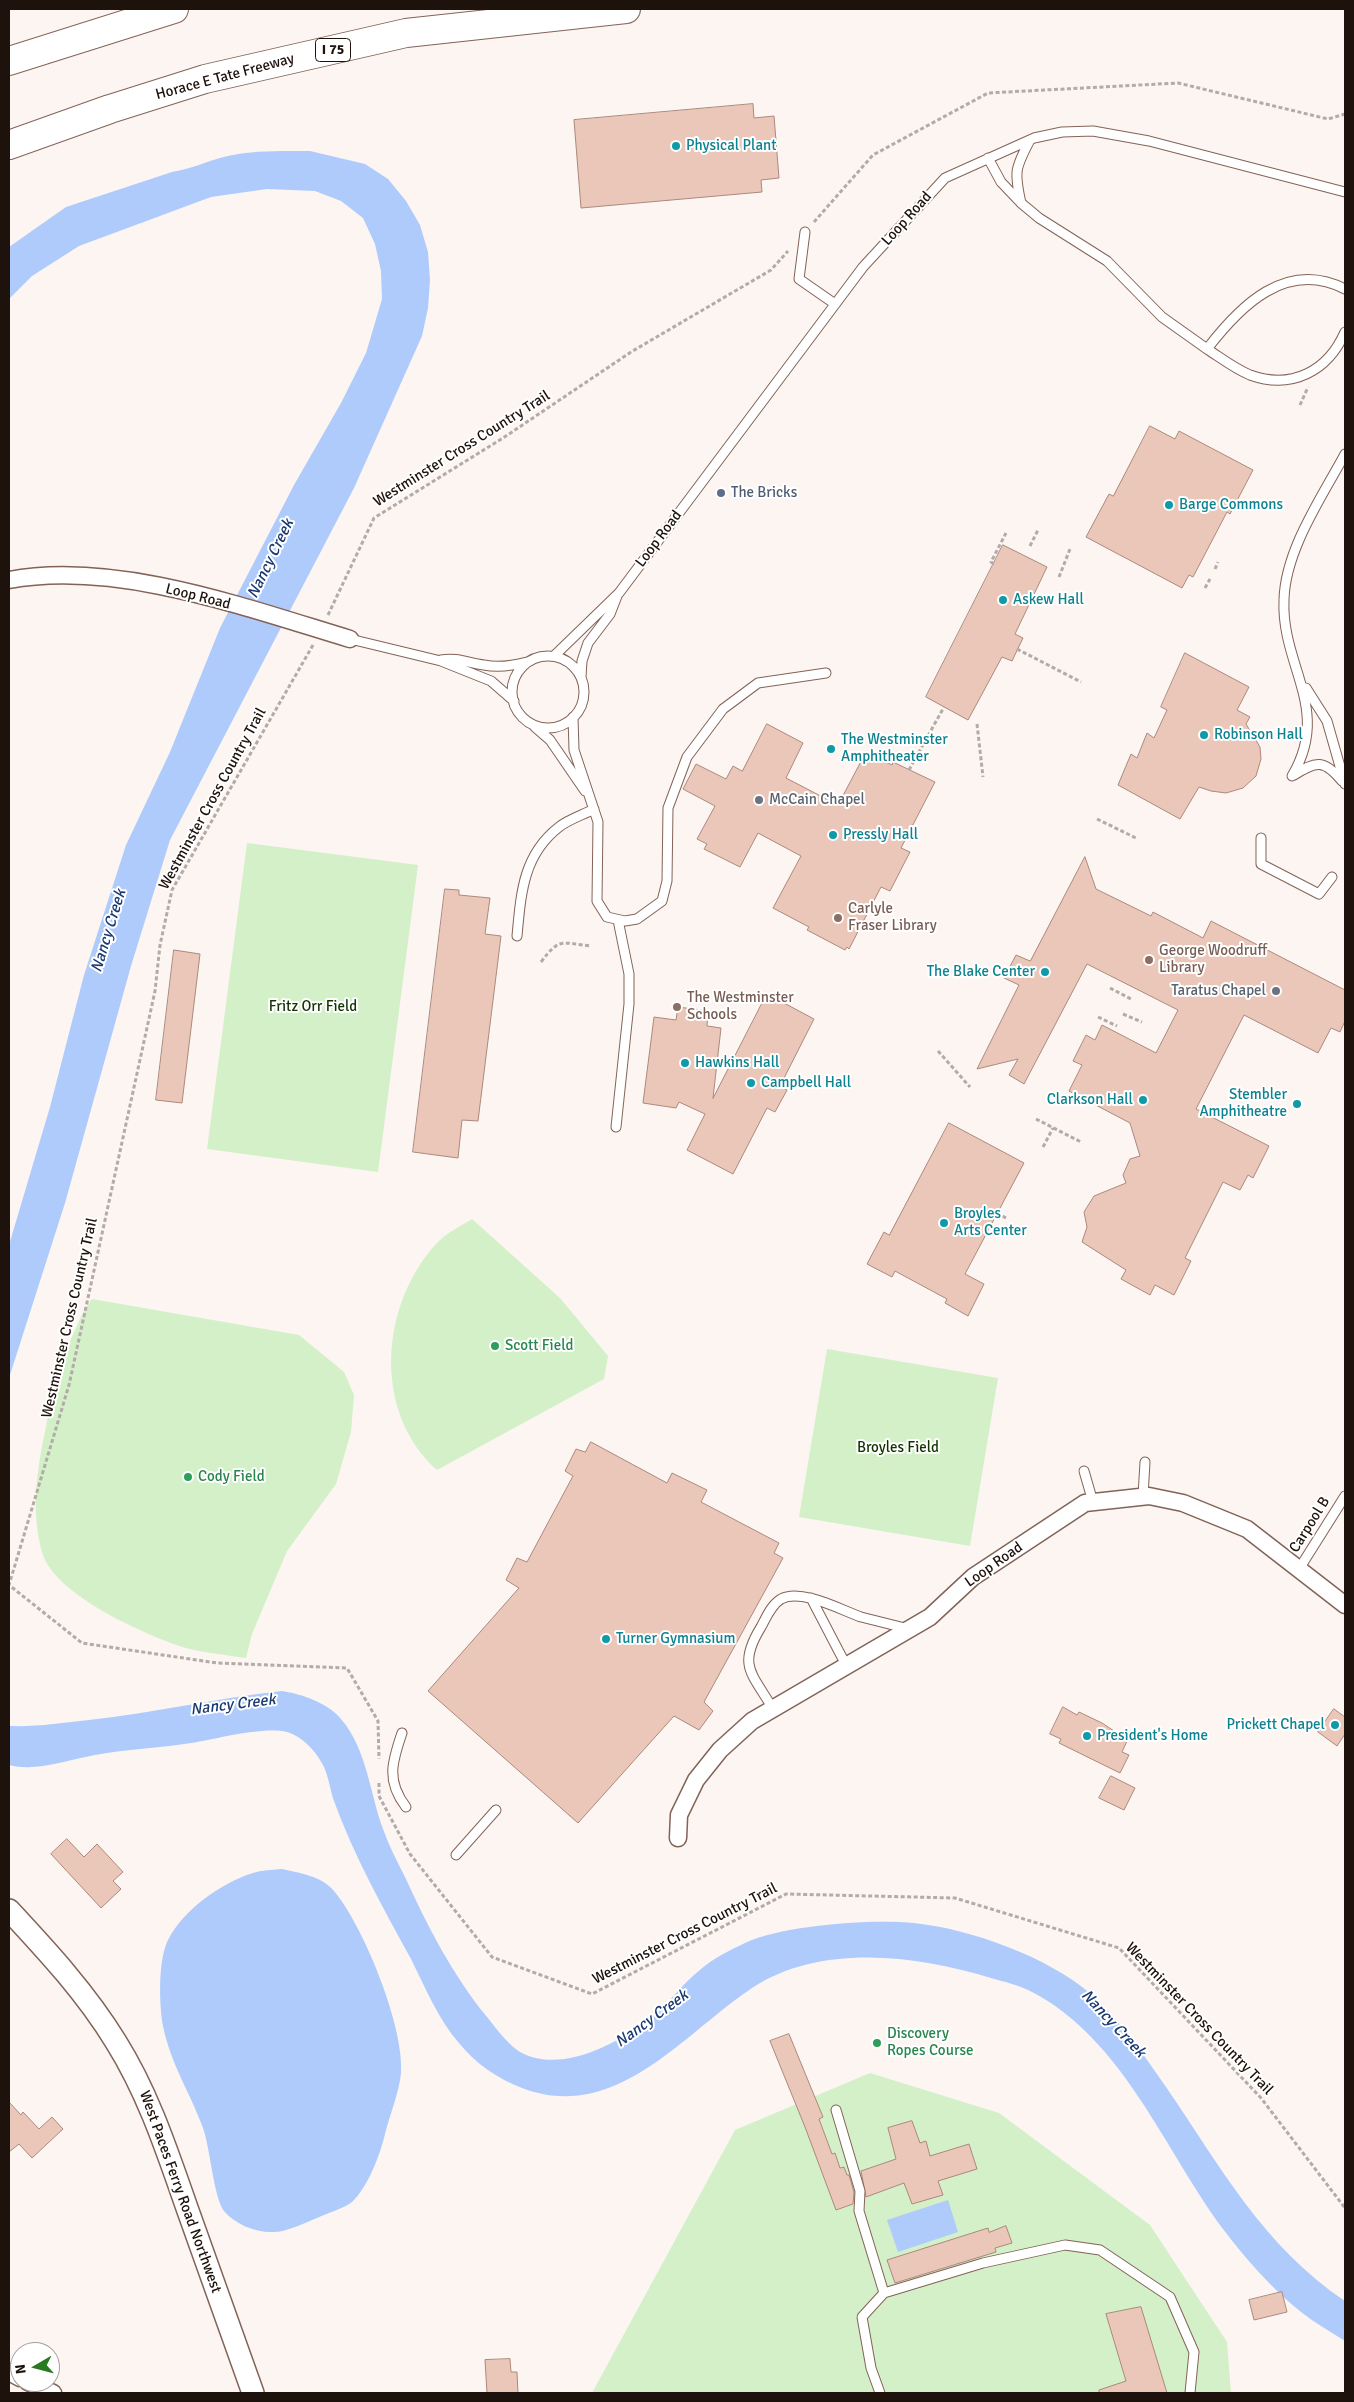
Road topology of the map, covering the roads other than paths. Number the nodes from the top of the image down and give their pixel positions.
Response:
1 (174, 9) edge
2 (626, 9) edge
3 (9, 61) edge
4 (1030, 140) junction
5 (9, 145) edge
6 (988, 158) junction
7 (1345, 192) edge
8 (1021, 203) junction
9 (805, 232) road end
10 (1345, 289) edge
11 (835, 304) junction
12 (1345, 332) edge
13 (1207, 349) junction
14 (1345, 456) edge
15 (9, 580) edge
16 (618, 593) junction
17 (350, 639) joint
18 (554, 656) junction
19 (441, 660) junction
20 (528, 662) junction
21 (826, 673) dead end
22 (581, 678) junction
23 (1303, 684) junction
24 (514, 701) junction
25 (573, 717) junction
26 (530, 723) junction
27 (1345, 784) edge
28 (590, 797) junction
29 (594, 809) junction
30 (1260, 838) dead end
31 (1332, 877) dead end
32 (618, 920) junction
33 (517, 936) dead end
34 (616, 1127) dead end
35 (1145, 1462) dead end
36 (1084, 1471) dead end
37 (1142, 1496) junction
38 (1345, 1496) edge
39 (1093, 1502) junction
40 (1299, 1569) junction
41 (811, 1598) junction
42 (1345, 1605) edge
43 (911, 1629) junction
44 (847, 1667) junction
45 (772, 1709) junction
46 (402, 1733) dead end
47 (406, 1807) dead end
48 (496, 1810) dead end
49 (678, 1838) dead end
50 (456, 1855) dead end
51 (9, 1910) edge
52 (836, 2110) dead end
53 (884, 2292) junction
54 (253, 2393) edge
55 (880, 2393) edge
56 (1190, 2393) edge

1 - 3 highway
2 - 5 highway, Horace E Tate Freeway / I 75
4 - 6 lane, Loop Road
4 - 7 lane, Loop Road
4 - 8 lane
6 - 8 lane
6 - 11 lane, Loop Road
8 - 13 lane
9 - 11 lane
10 - 13 lane
11 - 16 lane, Loop Road
12 - 13 lane
14 - 23 lane
15 - 17 street, Loop Road
16 - 18 lane, Loop Road
16 - 22 lane, Loop Road
17 - 19 lane, Loop Road
18 - 20 lane
18 - 22 lane
19 - 20 lane, Loop Road
19 - 24 lane, Loop Road
20 - 24 lane
21 - 32 lane
22 - 25 lane
23 - 27 lane
23 - 27 lane
24 - 26 lane
25 - 26 lane
25 - 28 lane
26 - 28 lane
28 - 29 lane
29 - 32 lane
29 - 33 lane
30 - 31 lane
32 - 34 lane
35 - 37 lane
36 - 39 lane
37 - 39 street, Loop Road
37 - 40 street, Loop Road
38 - 40 lane, Carpool B
39 - 43 street, Loop Road
40 - 42 street, Loop Road
41 - 43 lane
41 - 44 lane
41 - 45 lane
43 - 44 street, Loop Road
44 - 45 street, Loop Road
45 - 49 street, Loop Road
46 - 47 lane
48 - 50 lane
51 - 54 street, West Paces Ferry Road Northwest
52 - 53 lane
53 - 55 lane
53 - 56 lane

